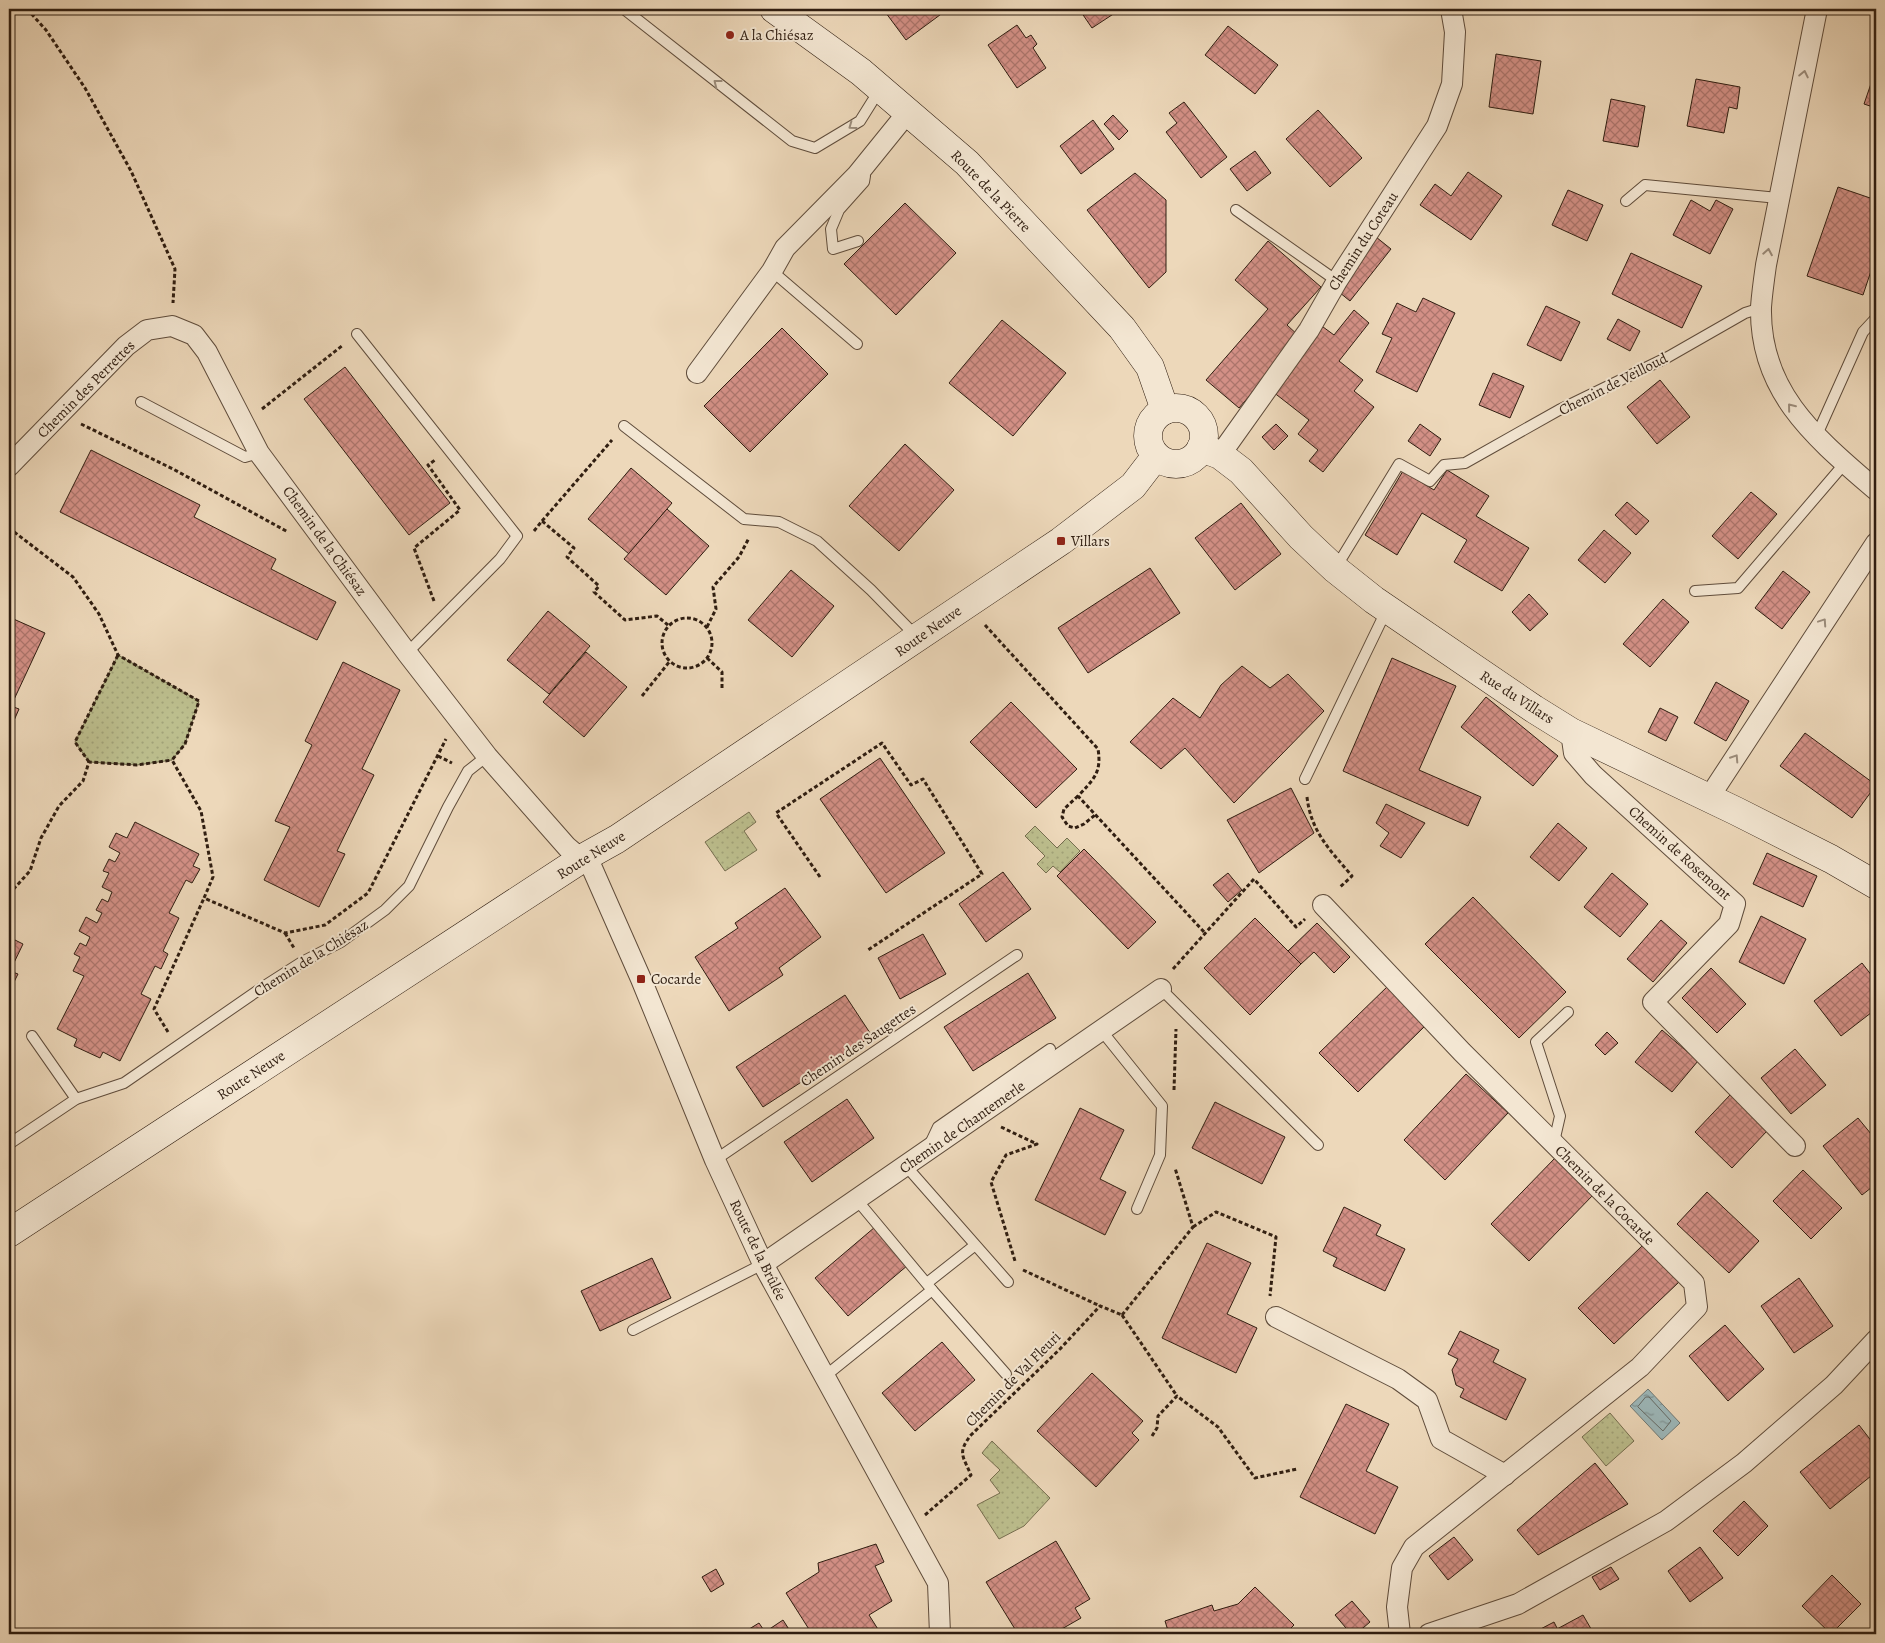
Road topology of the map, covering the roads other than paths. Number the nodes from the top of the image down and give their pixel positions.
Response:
1 (624, 9) edge
2 (775, 9) edge
3 (1451, 9) edge
4 (1817, 9) edge
5 (881, 88) junction
6 (908, 112) junction
7 (871, 159) junction
8 (1778, 198) junction
9 (1626, 201) dead end
10 (1236, 210) dead end
11 (858, 241) dead end
12 (772, 271) junction
13 (1337, 281) junction
14 (1761, 308) junction
15 (1876, 318) edge
16 (172, 326) joint
17 (357, 334) road end
18 (856, 344) dead end
19 (697, 373) dead end
20 (141, 402) dead end
21 (1166, 410) junction
22 (624, 426) road end
23 (1816, 437) junction
24 (1211, 451) junction
25 (259, 453) junction
26 (1156, 456) junction
27 (1845, 463) junction
28 (9, 466) edge
29 (1876, 490) edge
30 (1876, 543) edge
31 (1335, 569) junction
32 (1696, 591) dead end
33 (1387, 609) junction
34 (918, 638) junction
35 (407, 653) junction
36 (1571, 732) junction
37 (487, 756) junction
38 (1305, 779) road end
39 (1708, 799) junction
40 (583, 858) junction
41 (1876, 885) edge
42 (1323, 905) road end
43 (1017, 955) dead end
44 (1161, 989) joint
45 (1568, 1012) dead end
46 (1101, 1030) junction
47 (32, 1036) dead end
48 (1050, 1049) dead end
49 (76, 1099) junction
50 (1554, 1142) junction
51 (9, 1144) edge
52 (1318, 1145) dead end
53 (1795, 1146) dead end
54 (926, 1151) junction
55 (715, 1160) junction
56 (906, 1166) junction
57 (857, 1200) junction
58 (1138, 1209) dead end
59 (9, 1233) edge
60 (974, 1246) junction
61 (763, 1264) junction
62 (1008, 1282) dead end
63 (930, 1286) junction
64 (1276, 1317) road end
65 (633, 1330) dead end
66 (1876, 1340) edge
67 (1006, 1374) dead end
68 (824, 1377) junction
69 (1505, 1475) junction
70 (940, 1634) edge
71 (1400, 1634) edge
72 (1429, 1634) edge

5 -> 1 lane
2 - 5 main road, Route de la Pierre
3 - 13 street, Chemin du Coteau
8 -> 4 street
5 - 6 main road, Route de la Pierre
6 - 7 street
6 - 21 main road, Route de la Pierre
7 - 11 lane
7 - 12 street
8 - 9 lane
14 -> 8 street
10 - 13 lane
12 - 18 lane
12 - 19 street
13 - 24 street, Chemin du Coteau
23 -> 14 street
14 - 31 lane, Chemin de Veilloud
15 - 23 lane
16 - 25 street, Chemin de la Chiésaz
16 - 28 street, Chemin des Perrettes
17 - 35 lane
20 - 25 lane
21 - 24 main road
21 - 26 main road
22 - 34 lane
23 - 27 street
24 - 26 main road
24 - 31 main road, Rue du Villars
25 - 35 street, Chemin de la Chiésaz
26 - 34 main road, Route Neuve
27 - 29 street
27 - 32 lane
39 -> 30 street
31 - 33 main road, Rue du Villars
33 - 36 main road, Rue du Villars
33 - 38 lane
34 - 40 main road, Route Neuve
35 - 37 street, Chemin de la Chiésaz
36 - 39 main road, Rue du Villars
36 - 53 street, Chemin de Rosemont
37 - 40 street, Chemin de la Chiésaz
37 - 49 lane, Chemin de la Chiésaz
39 - 41 main road, Rue du Villars
40 - 55 street, Route de la Brûlée
40 - 59 main road, Route Neuve
42 - 50 street, Chemin de la Cocarde
43 - 55 lane, Chemin des Saugettes
44 - 46 street, Chemin de Chantemerle
44 - 52 lane
45 - 50 lane
46 - 54 street, Chemin de Chantemerle
46 - 58 lane
47 - 49 lane
48 - 54 lane
49 - 51 lane, Chemin de la Chiésaz
50 - 69 street, Chemin de la Cocarde
54 - 56 street, Chemin de Chantemerle
55 - 61 street, Route de la Brûlée
56 - 57 street, Chemin de Chantemerle
56 - 60 lane
57 - 61 street, Chemin de Chantemerle
57 - 63 lane
60 - 62 lane
60 - 63 lane
61 - 65 lane
61 - 68 street, Route de la Brûlée
63 - 67 lane
63 - 68 lane
64 - 69 street
66 - 72 street
68 - 70 street, Route de la Brûlée
69 - 71 street, Chemin de la Cocarde

